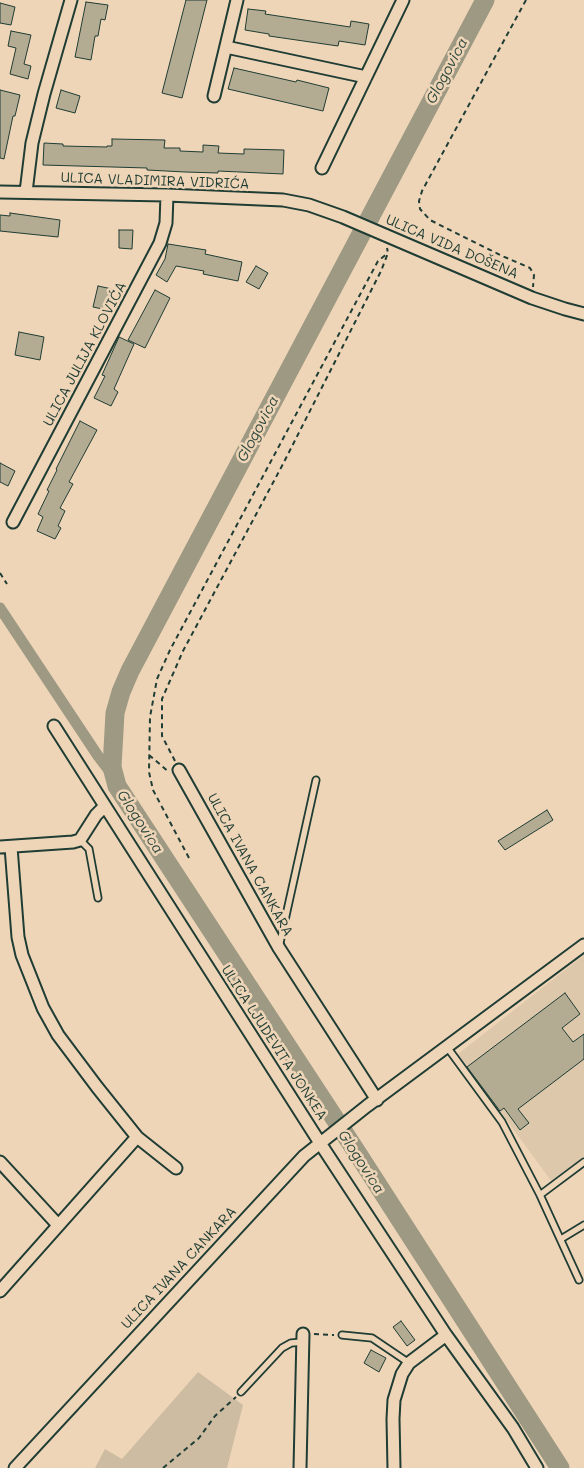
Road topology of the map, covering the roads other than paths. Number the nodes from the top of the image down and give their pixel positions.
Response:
1 (71, 0) edge
2 (237, 0) edge
3 (403, 0) edge
4 (226, 47) junction
5 (366, 77) junction
6 (214, 96) dead end
7 (322, 168) dead end
8 (0, 192) edge
9 (26, 192) junction
10 (166, 195) junction
11 (308, 205) joint
12 (584, 314) edge
13 (14, 522) dead end
14 (54, 726) dead end
15 (179, 770) road end
16 (316, 780) dead end
17 (105, 806) junction
18 (80, 840) junction
19 (5, 847) edge
20 (98, 898) dead end
21 (584, 946) edge
22 (279, 948) junction
23 (447, 1047) junction
24 (372, 1103) junction
25 (137, 1137) junction
26 (323, 1140) junction
27 (0, 1162) edge
28 (584, 1162) edge
29 (176, 1168) dead end
30 (540, 1195) junction
31 (58, 1225) junction
32 (584, 1225) edge
33 (561, 1239) junction
34 (579, 1280) dead end
35 (0, 1290) edge
36 (342, 1335) road end
37 (446, 1335) junction
38 (303, 1338) joint
39 (409, 1363) junction
40 (241, 1392) road end
41 (15, 1468) edge
42 (300, 1468) edge
43 (394, 1468) edge
44 (538, 1468) edge

1 - 9 street
2 - 4 street
3 - 5 street
4 - 5 street
4 - 6 street
5 - 7 street
8 - 9 street, ULICA VLADIMIRA VIDRIĆA
9 - 10 street, ULICA VLADIMIRA VIDRIĆA
10 - 11 street, ULICA VLADIMIRA VIDRIĆA
10 - 13 street, ULICA JULIJA KLOVIĆA
11 - 12 street, ULICA VIDA DOŠENA
14 - 17 street, ULICA LJUDEVITA JONKEA
15 - 22 street, ULICA IVANA CANKARA
16 - 22 lane
17 - 18 street
17 - 26 street, ULICA LJUDEVITA JONKEA
18 - 19 street
18 - 20 lane
19 - 25 street
21 - 23 street, ULICA IVANA CANKARA
22 - 24 street, ULICA IVANA CANKARA
23 - 24 street, ULICA IVANA CANKARA
23 - 30 lane
24 - 26 street, ULICA IVANA CANKARA
25 - 29 street
25 - 31 street
26 - 37 street, ULICA LJUDEVITA JONKEA
26 - 41 street, ULICA IVANA CANKARA
27 - 31 street
28 - 30 lane
30 - 33 lane
31 - 35 street
32 - 33 lane
33 - 34 lane
36 - 39 lane
37 - 39 street
37 - 44 street, ULICA LJUDEVITA JONKEA
38 - 40 lane
38 - 42 street
39 - 43 street

